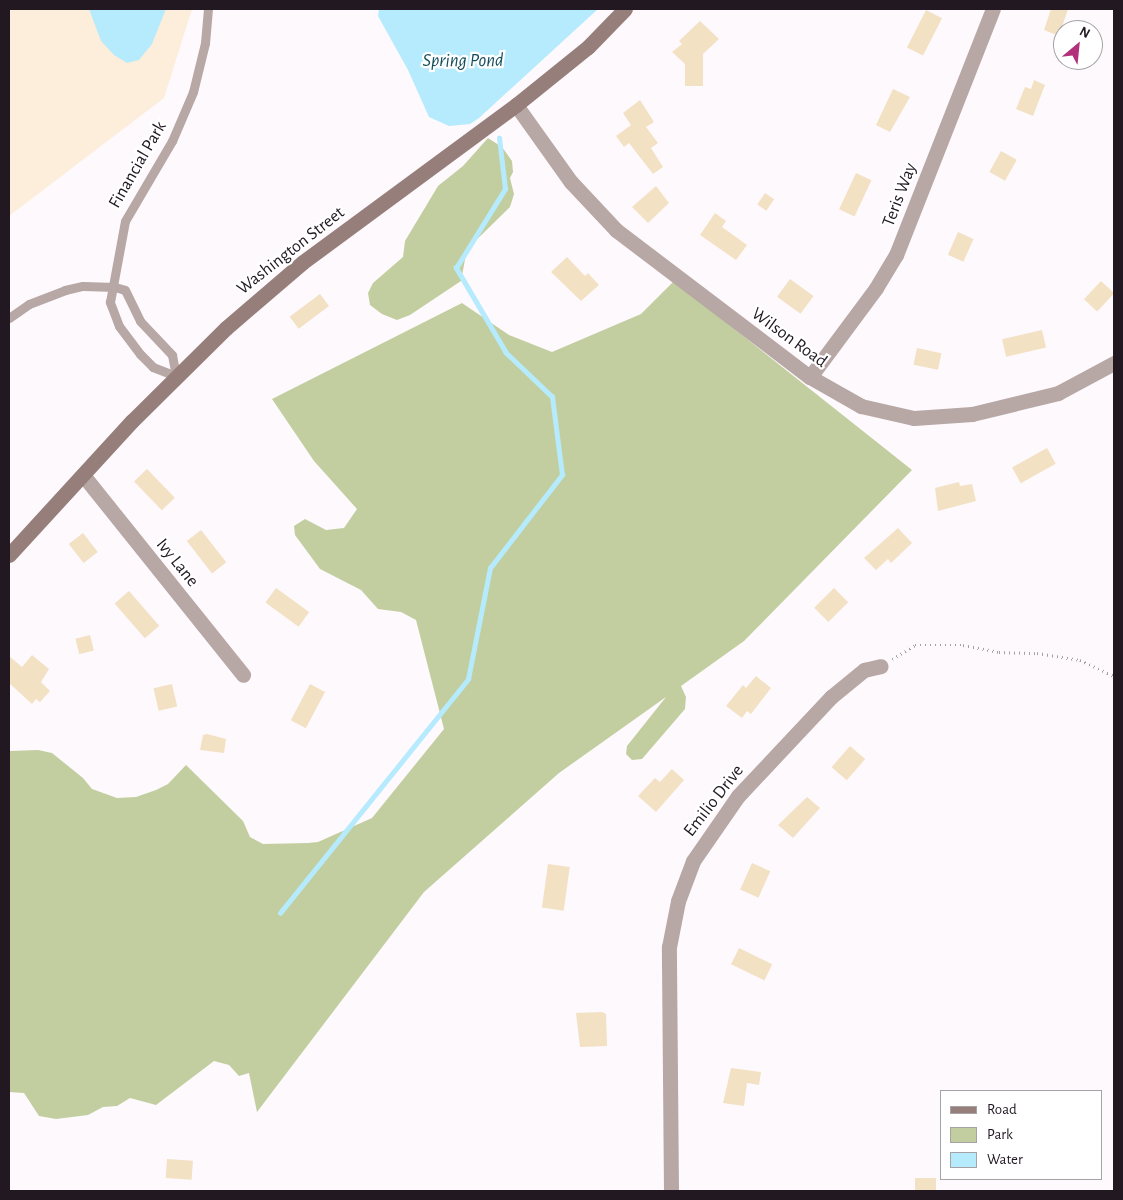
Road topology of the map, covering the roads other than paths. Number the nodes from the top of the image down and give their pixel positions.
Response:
1 (208, 9) edge
2 (625, 9) edge
3 (993, 9) edge
4 (516, 105) junction
5 (115, 287) junction
6 (9, 318) edge
7 (1114, 363) edge
8 (176, 376) junction
9 (810, 377) junction
10 (83, 474) junction
11 (9, 555) edge
12 (881, 666) road end
13 (243, 675) dead end
14 (671, 1191) edge

1 - 5 lane, Financial Park
2 - 4 main road, Washington Street
3 - 9 street, Teris Way
4 - 8 main road, Washington Street
4 - 9 street, Wilson Road
5 - 6 lane
5 - 8 lane
5 - 8 lane, Financial Park
7 - 9 street, Wilson Road
8 - 10 main road, Washington Street
10 - 11 main road, Washington Street
10 - 13 street, Ivy Lane
12 - 14 street, Emilio Drive

